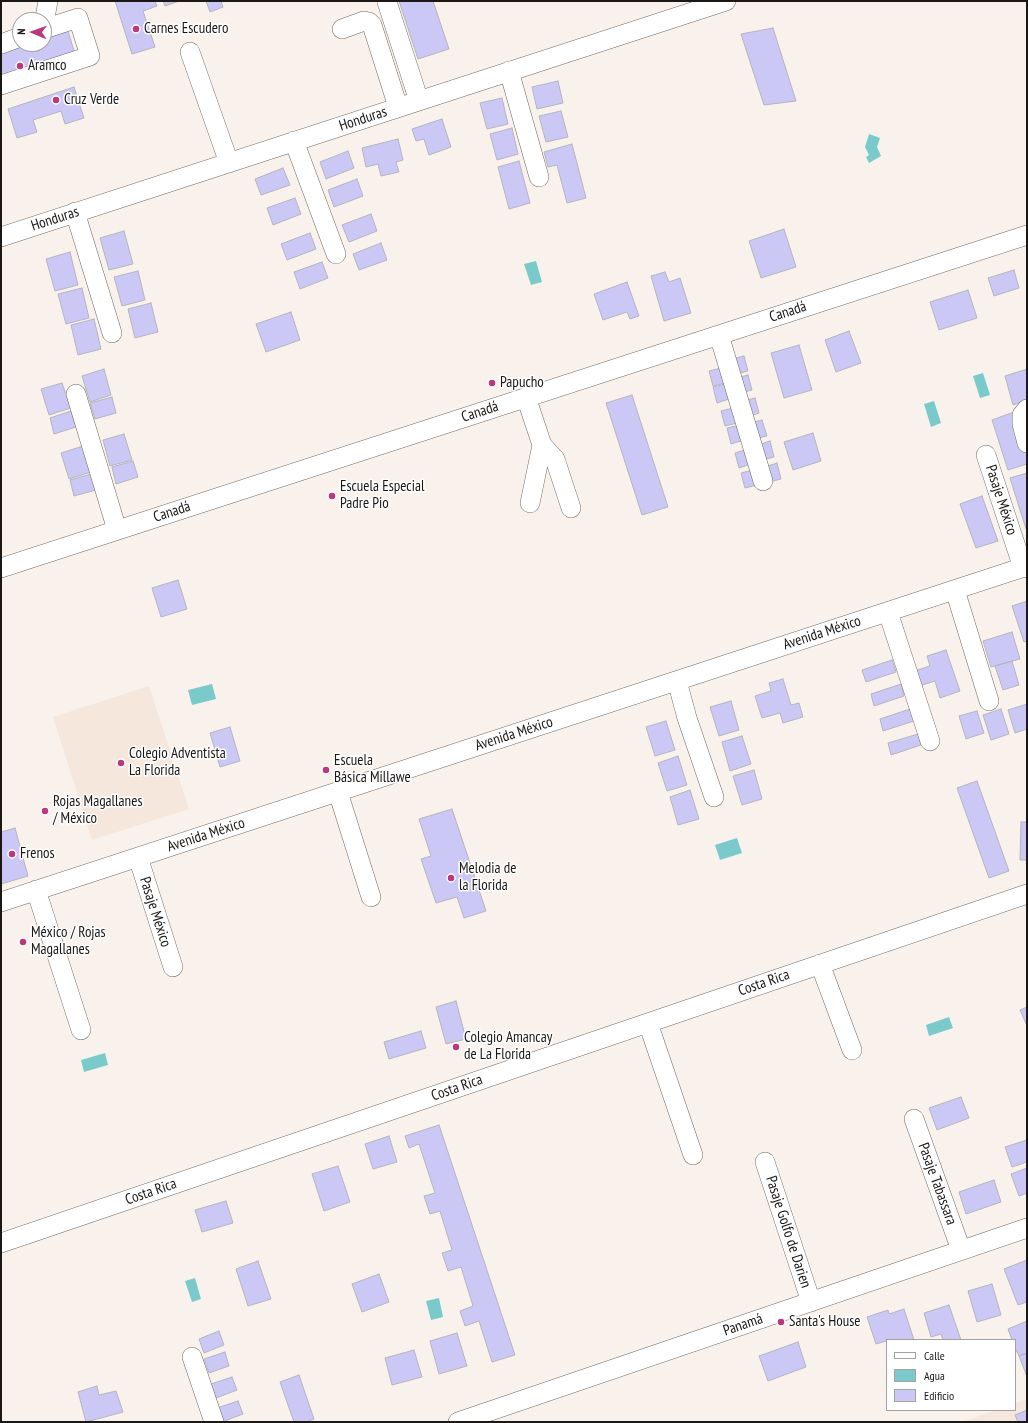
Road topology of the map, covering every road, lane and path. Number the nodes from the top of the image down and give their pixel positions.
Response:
1 (48, 1) edge
2 (726, 1) edge
3 (387, 2) dead end
4 (46, 12) edge
5 (52, 26) edge
6 (342, 29) dead end
7 (12, 40) edge
8 (1, 44) edge
9 (190, 52) dead end
10 (509, 71) junction
11 (1, 85) edge
12 (419, 101) junction
13 (398, 107) junction
14 (294, 141) junction
15 (229, 162) junction
16 (539, 176) dead end
17 (76, 212) junction
18 (1027, 235) edge
19 (1, 236) edge
20 (336, 254) dead end
21 (112, 333) dead end
22 (719, 335) junction
23 (76, 394) dead end
24 (526, 397) junction
25 (1027, 409) edge
26 (1027, 443) edge
27 (542, 445) junction
28 (986, 455) dead end
29 (763, 481) dead end
30 (530, 502) dead end
31 (571, 508) dead end
32 (117, 530) junction
33 (1025, 567) edge
34 (1, 568) edge
35 (955, 590) junction
36 (888, 612) junction
37 (676, 681) junction
38 (989, 701) dead end
39 (930, 741) dead end
40 (338, 792) junction
41 (714, 797) dead end
42 (138, 857) junction
43 (36, 890) junction
44 (1027, 894) edge
45 (371, 896) dead end
46 (1, 902) edge
47 (820, 964) junction
48 (173, 967) dead end
49 (648, 1023) junction
50 (81, 1030) dead end
51 (852, 1050) dead end
52 (914, 1118) dead end
53 (693, 1155) dead end
54 (765, 1162) dead end
55 (1027, 1228) edge
56 (1, 1243) edge
57 (961, 1250) junction
58 (810, 1302) junction
59 (192, 1358) dead end
60 (214, 1422) edge
61 (458, 1422) edge

1 - 4 street
2 - 10 street, Honduras
3 - 12 street
5 - 11 street
6 - 13 street
7 - 8 street
9 - 15 street
10 - 12 street, Honduras
10 - 16 street
12 - 13 street, Honduras
13 - 14 street, Honduras
14 - 15 street, Honduras
14 - 20 street
15 - 17 street, Honduras
17 - 19 street, Honduras
17 - 21 street
18 - 22 street, Canadá
22 - 24 street, Canadá
22 - 29 street
23 - 32 street
24 - 27 street
24 - 32 street, Canadá
25 - 26 street
27 - 30 street
27 - 31 street
28 - 33 street, Pasaje México
32 - 34 street, Canadá
33 - 35 street, Avenida México
35 - 36 street, Avenida México
35 - 38 street
36 - 37 street, Avenida México
36 - 39 street
37 - 40 street, Avenida México
37 - 41 street
40 - 42 street, Avenida México
40 - 45 street
42 - 43 street, Avenida México
42 - 48 street, Pasaje México
43 - 46 street, Avenida México
43 - 50 street
44 - 47 street, Costa Rica
47 - 49 street, Costa Rica
47 - 51 street
49 - 53 street
49 - 56 street, Costa Rica
52 - 57 street, Pasaje Tabassara
54 - 58 street, Pasaje Golfo de Darien
55 - 57 street, Panamá
57 - 58 street, Panamá
58 - 61 street, Panamá
59 - 60 street

